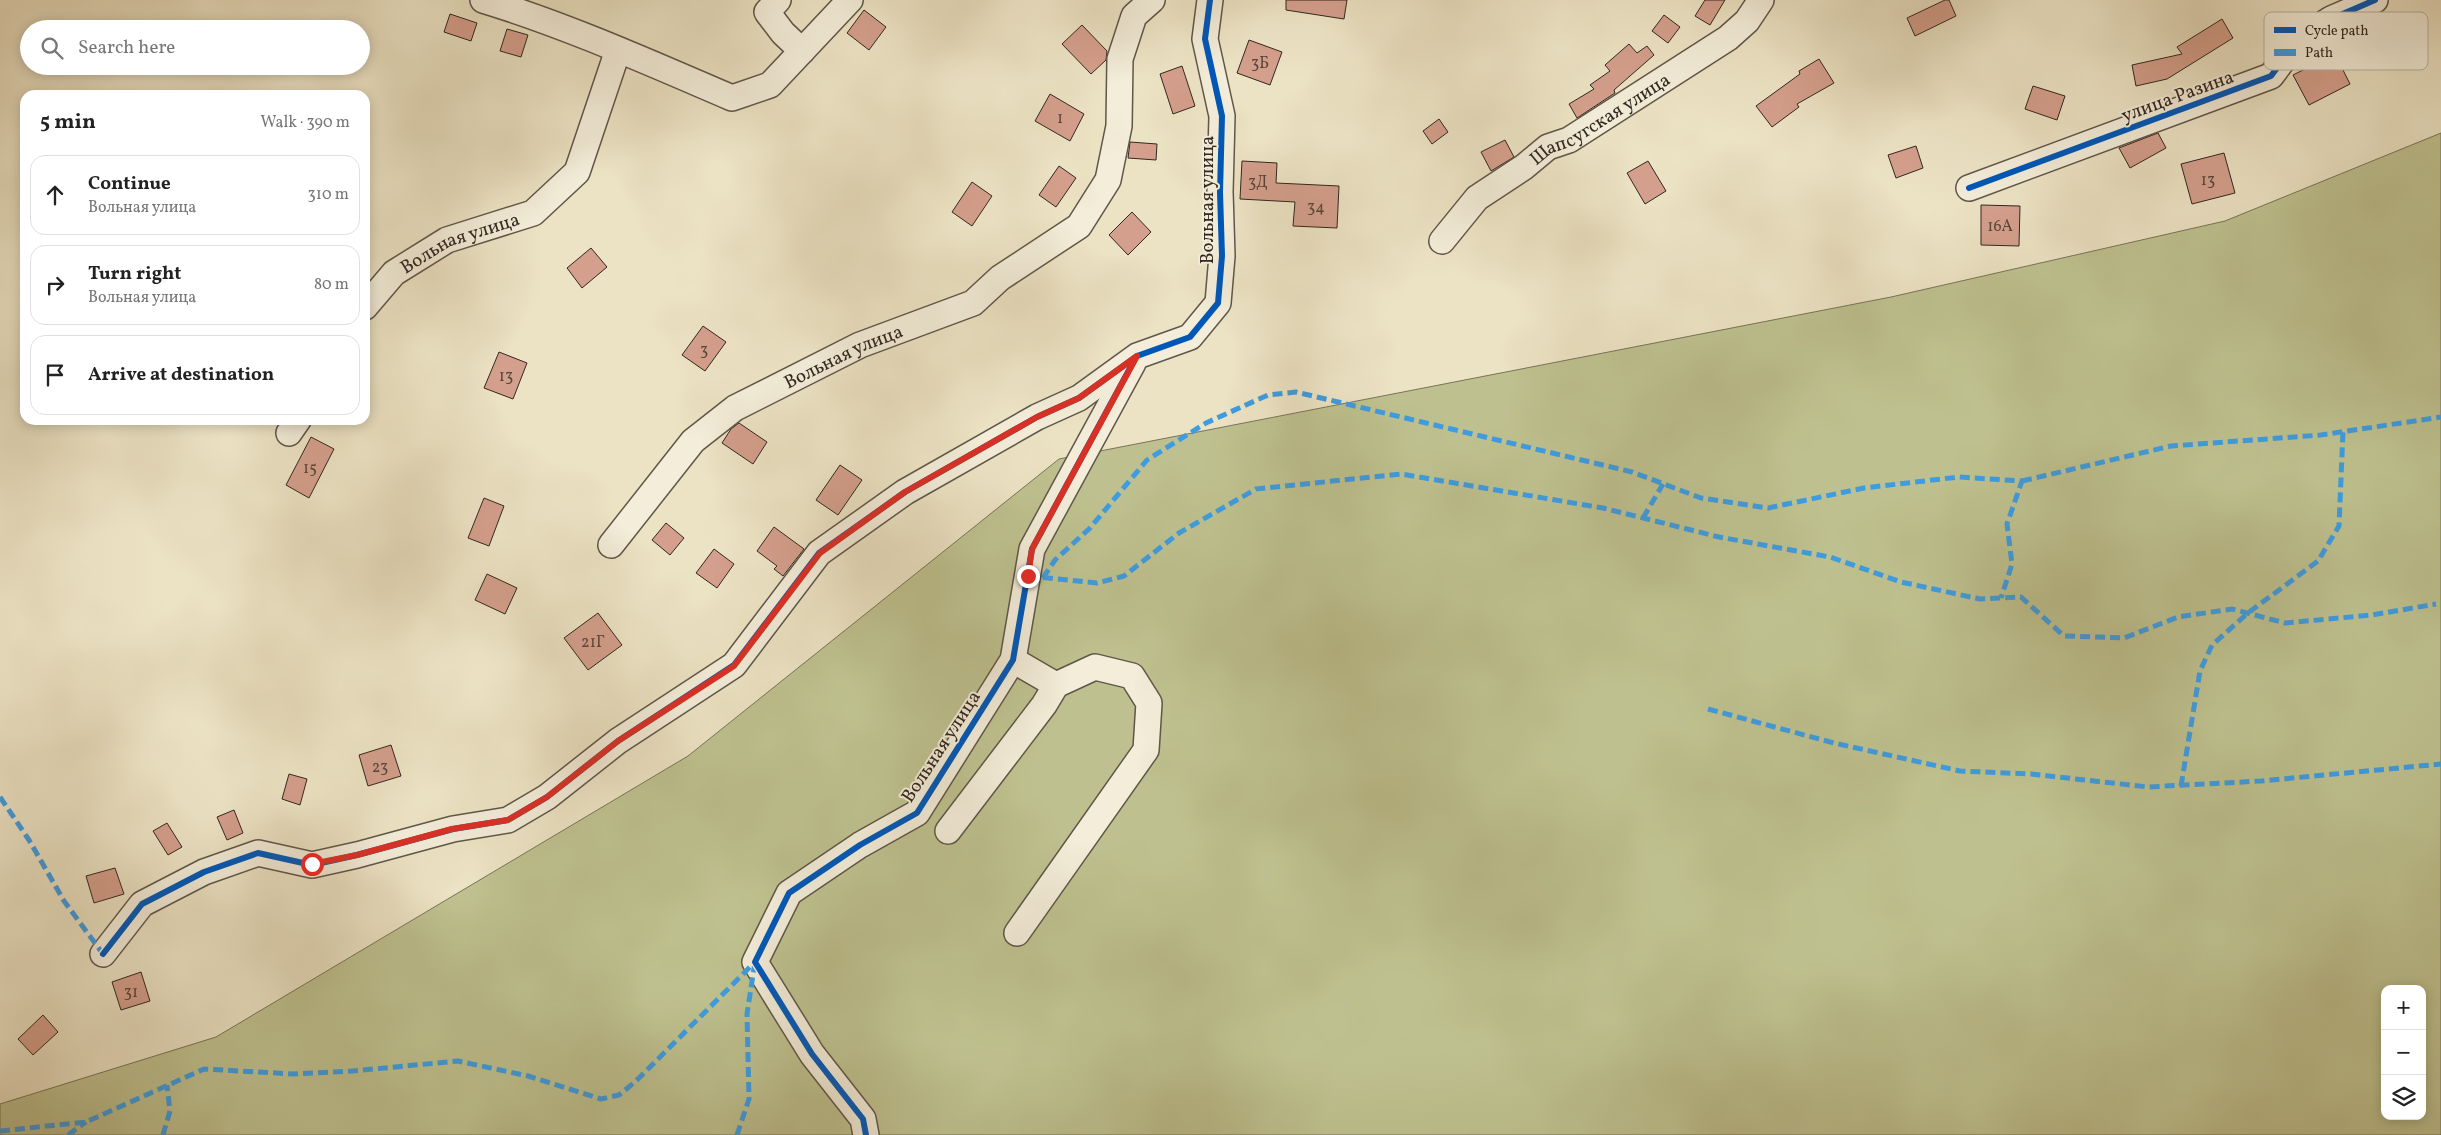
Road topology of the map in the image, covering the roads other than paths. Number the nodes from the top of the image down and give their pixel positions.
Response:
1 (483, 0) edge
2 (778, 0) edge
3 (850, 0) edge
4 (1152, 0) edge
5 (1210, 0) edge
6 (1761, 0) edge
7 (2375, 0) edge
8 (2347, 12) edge
9 (618, 50) junction
10 (802, 51) junction
11 (2275, 70) edge
12 (1969, 188) dead end
13 (1442, 241) dead end
14 (370, 301) edge
15 (1137, 356) junction
16 (611, 545) dead end
17 (1013, 660) junction
18 (1056, 685) junction
19 (948, 831) dead end
20 (1017, 933) dead end
21 (103, 954) dead end
22 (866, 1135) edge

1 - 9 street
2 - 10 street
3 - 10 street
4 - 16 street, Вольная улица
5 - 15 street, Вольная улица
6 - 13 street, Шапсугская улица
7 - 8 street, улица Разина
9 - 10 street
9 - 14 street, Вольная улица
11 - 12 street, улица Разина
15 - 17 street, Вольная улица
15 - 21 street, Вольная улица
17 - 18 street
17 - 22 street, Вольная улица
18 - 19 street
18 - 20 street

